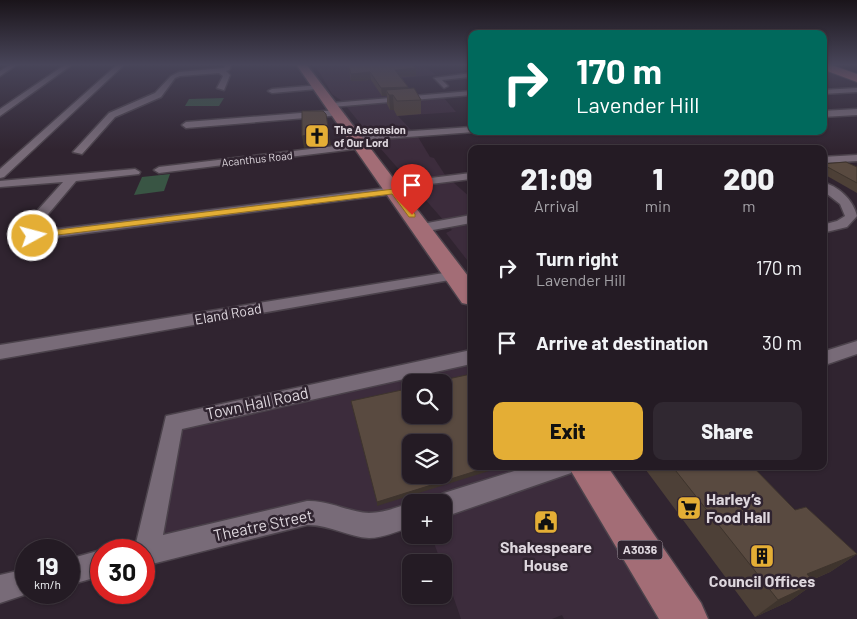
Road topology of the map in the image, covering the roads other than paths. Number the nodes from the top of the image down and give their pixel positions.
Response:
1 (29, 93) edge
2 (90, 93) edge
3 (160, 93) edge
4 (322, 93) edge
5 (468, 93) edge
6 (335, 109) junction
7 (857, 112) edge
8 (0, 113) edge
9 (827, 114) edge
10 (186, 126) dead end
11 (468, 130) edge
12 (357, 142) junction
13 (78, 152) dead end
14 (857, 158) edge
15 (827, 160) edge
16 (184, 167) junction
17 (159, 170) dead end
18 (134, 172) dead end
19 (0, 175) edge
20 (468, 176) edge
21 (73, 177) junction
22 (177, 182) dead end
23 (0, 184) edge
24 (392, 189) junction
25 (827, 189) edge
26 (854, 211) edge
27 (468, 220) edge
28 (827, 227) edge
29 (422, 228) junction
30 (456, 274) junction
31 (468, 292) edge
32 (857, 347) edge
33 (0, 352) edge
34 (468, 358) edge
35 (827, 358) edge
36 (551, 470) edge
37 (589, 470) edge
38 (452, 502) edge
39 (402, 518) edge
40 (148, 539) edge
41 (155, 550) edge
42 (15, 585) edge
43 (0, 589) edge
44 (685, 619) edge

1 - 8 street
2 - 19 street
3 - 13 street
4 - 6 main road
5 - 6 street
6 - 10 street
6 - 12 main road
7 - 9 street
11 - 12 street
12 - 16 street, Acanthus Road
12 - 24 main road
14 - 15 street
16 - 17 street, Acanthus Road
16 - 22 street
18 - 21 street
20 - 24 street
21 - 23 street
21 - 24 street
24 - 29 main road
25 - 26 street
26 - 28 street
27 - 29 street
29 - 30 main road
30 - 31 main road
30 - 33 street, Eland Road
32 - 35 street
34 - 40 street, Town Hall Road
36 - 38 street
37 - 44 main road, A3036
39 - 41 street, Theatre Street
42 - 43 street

